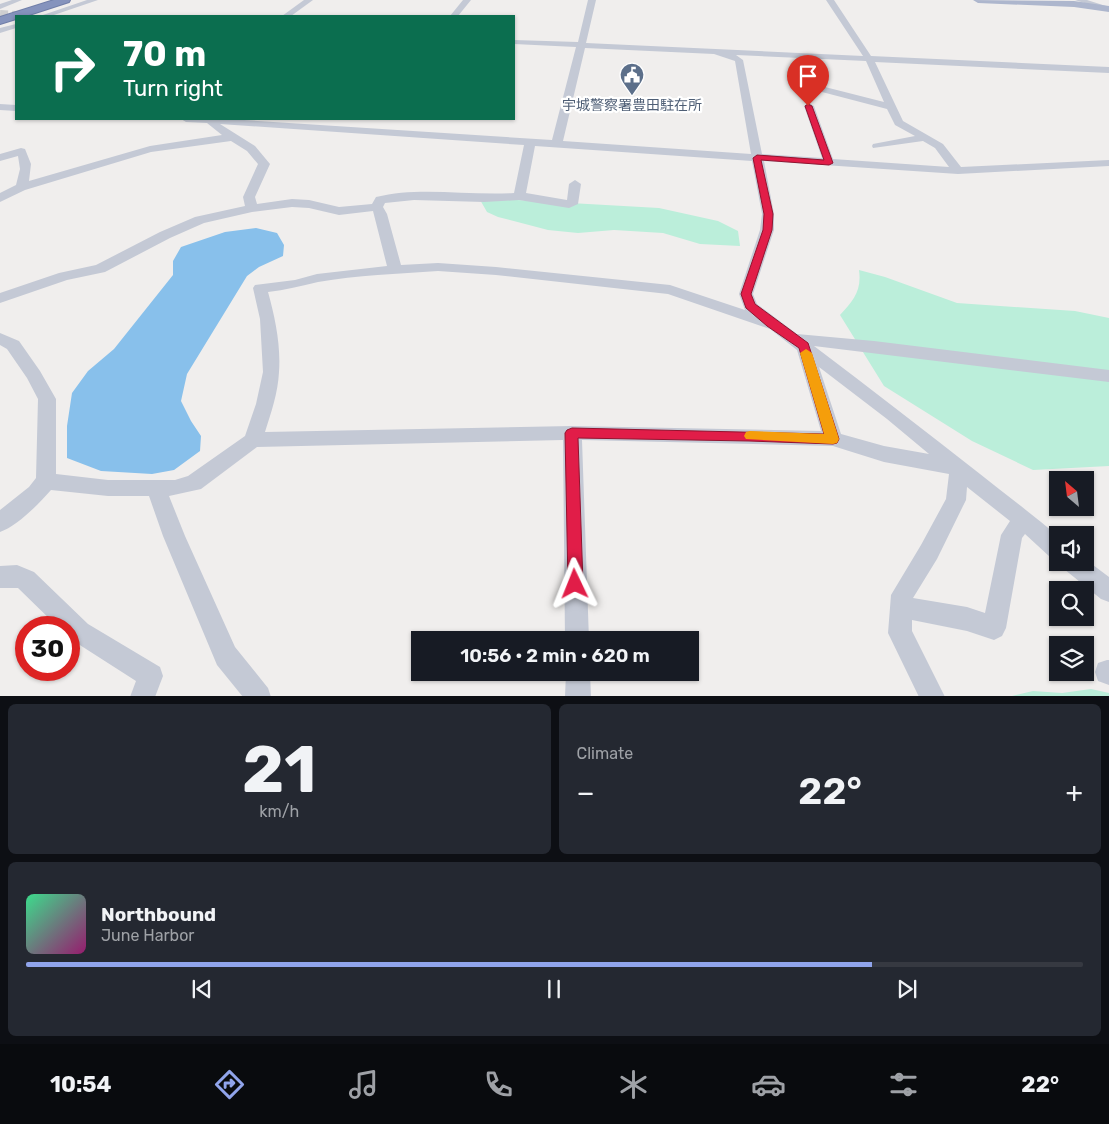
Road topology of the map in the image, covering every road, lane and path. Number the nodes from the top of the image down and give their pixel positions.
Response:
1 (18, 0) edge
2 (32, 0) edge
3 (54, 0) edge
4 (65, 0) edge
5 (76, 0) edge
6 (94, 0) edge
7 (310, 0) edge
8 (467, 0) edge
9 (592, 0) edge
10 (830, 0) edge
11 (978, 0) edge
12 (1079, 0) edge
13 (0, 8) edge
14 (1109, 9) edge
15 (0, 13) edge
16 (21, 15) edge
17 (24, 15) edge
18 (47, 15) edge
19 (288, 15) edge
20 (455, 15) edge
21 (0, 17) edge
22 (15, 17) edge
23 (15, 18) edge
24 (0, 22) edge
25 (15, 26) edge
26 (0, 31) edge
27 (515, 42) edge
28 (580, 45) junction
29 (718, 53) junction
30 (869, 59) junction
31 (1109, 70) edge
32 (825, 90) dead end
33 (808, 106) dead end
34 (0, 107) edge
35 (892, 107) junction
36 (15, 108) edge
37 (209, 120) edge
38 (262, 124) junction
39 (234, 137) junction
40 (926, 138) junction
41 (530, 142) junction
42 (557, 144) junction
43 (877, 146) dead end
44 (0, 158) edge
45 (757, 158) junction
46 (829, 163) junction
47 (1109, 163) edge
48 (958, 170) junction
49 (575, 184) dead end
50 (21, 187) junction
51 (519, 196) junction
52 (0, 198) edge
53 (377, 207) junction
54 (252, 208) junction
55 (395, 270) junction
56 (0, 298) edge
57 (771, 324) junction
58 (0, 338) edge
59 (798, 342) junction
60 (1109, 376) edge
61 (572, 433) junction
62 (833, 439) junction
63 (253, 440) junction
64 (959, 468) junction
65 (46, 481) junction
66 (156, 488) junction
67 (1023, 520) junction
68 (0, 523) edge
69 (1049, 542) edge
70 (1083, 571) edge
71 (0, 577) edge
72 (1109, 591) edge
73 (901, 607) junction
74 (577, 631) edge
75 (578, 681) edge
76 (142, 696) edge
77 (259, 696) edge
78 (578, 696) edge
79 (933, 696) edge

1 - 13 street
2 - 15 highway
3 - 21 highway
4 - 16 highway
5 - 17 highway
6 - 18 street
7 - 19 street
8 - 20 street
9 - 28 street
10 - 30 street
11 - 14 main road
12 - 14 street
22 - 24 highway
23 - 24 highway
25 - 26 street
27 - 28 street
28 - 29 street
28 - 42 street
29 - 30 street
29 - 45 street
30 - 31 street
30 - 35 street
32 - 35 street
33 - 46 street
34 - 36 street
35 - 40 street
37 - 38 street
37 - 39 street
38 - 39 street
38 - 41 street
39 - 50 street
39 - 54 street
40 - 43 street
40 - 48 street
41 - 42 street
41 - 51 street
42 - 45 street
44 - 50 street
45 - 46 street
45 - 57 street
46 - 48 street
47 - 48 street
49 - 51 street
50 - 52 street
51 - 53 street
53 - 54 street
53 - 55 street
54 - 56 street
55 - 57 street
55 - 63 street
57 - 59 street
58 - 65 street
59 - 60 street
59 - 62 street
59 - 64 street
61 - 62 street
61 - 63 street
61 - 74 street
62 - 64 street
63 - 66 street
64 - 67 street
64 - 73 street
65 - 66 street
65 - 68 street
66 - 77 street
67 - 69 street
67 - 73 street
70 - 72 street
71 - 76 street
73 - 79 street
75 - 78 street

